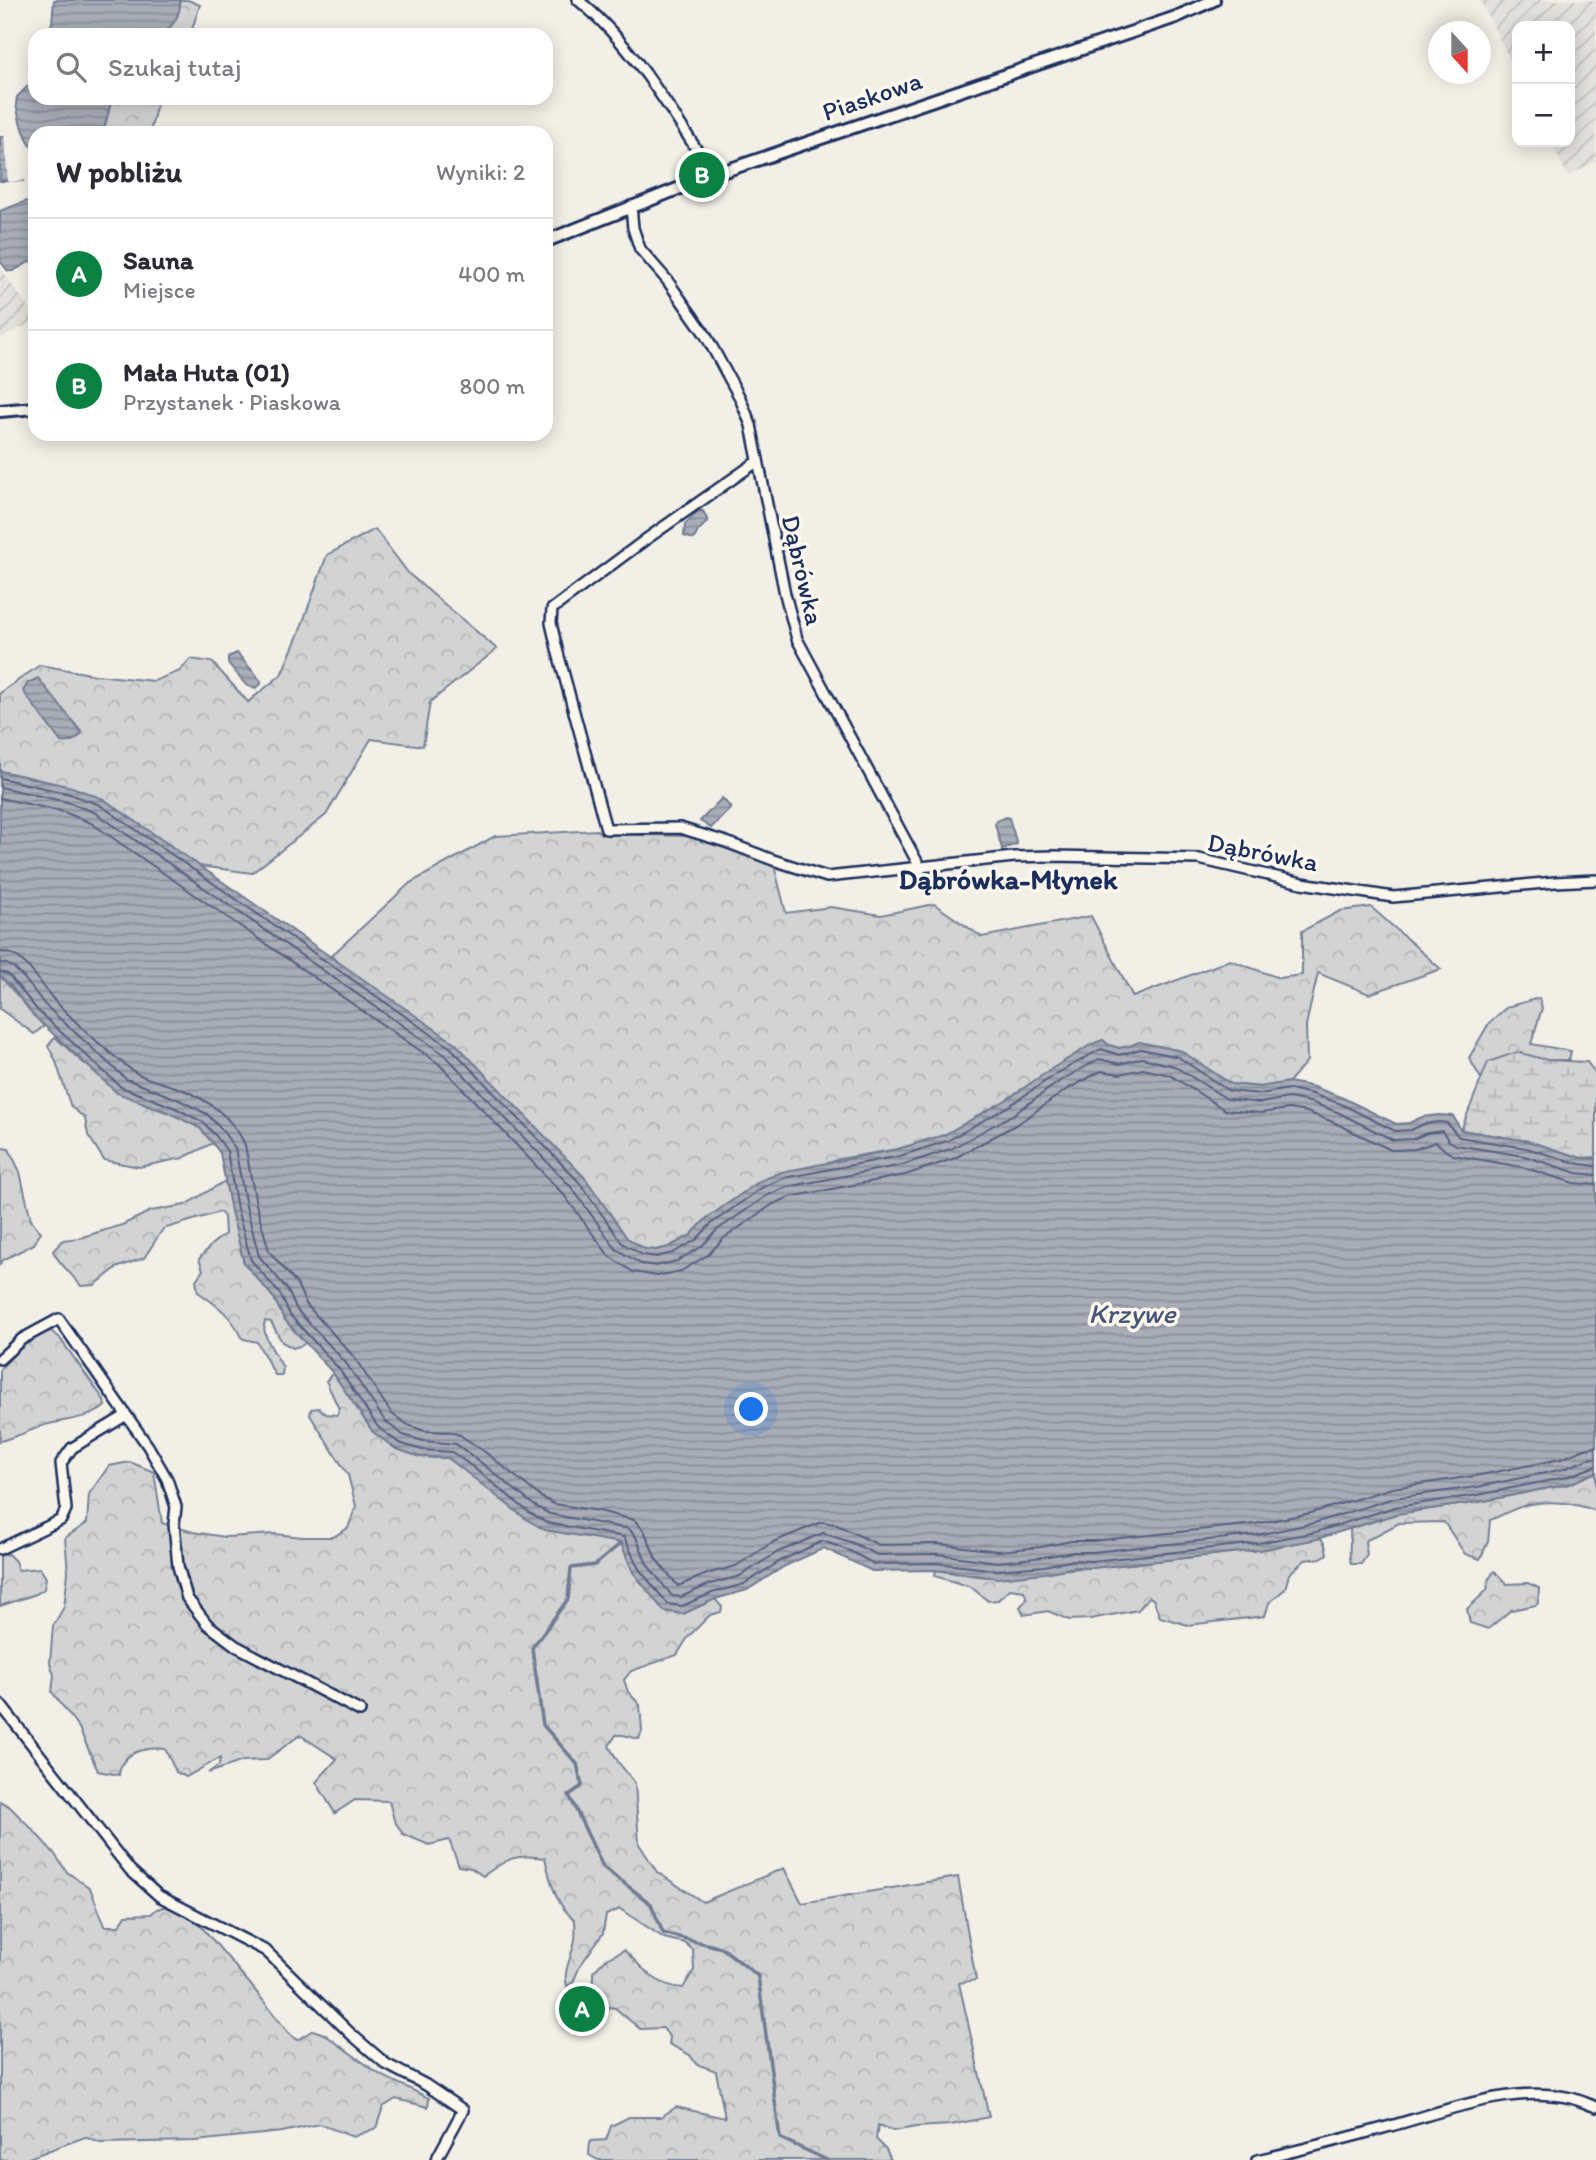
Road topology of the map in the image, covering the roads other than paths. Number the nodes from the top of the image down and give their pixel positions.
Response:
1 (578, 0) edge
2 (1214, 0) edge
3 (713, 175) junction
4 (631, 206) junction
5 (553, 238) edge
6 (28, 409) edge
7 (0, 411) edge
8 (758, 461) junction
9 (921, 869) junction
10 (1596, 880) edge
11 (0, 1359) edge
12 (125, 1416) junction
13 (0, 1549) edge
14 (0, 1704) edge
15 (360, 1711) dead end
16 (1596, 2107) edge
17 (436, 2160) edge
18 (1257, 2160) edge

1 - 3 street
2 - 3 street, Piaskowa
3 - 4 street, Piaskowa
4 - 5 street, Piaskowa
4 - 8 street, Dąbrówka
6 - 7 street
8 - 9 street, Dąbrówka
8 - 9 street, Dąbrówka
9 - 10 street, Dąbrówka
11 - 12 street
12 - 13 street
12 - 15 street
14 - 17 street
16 - 18 street

